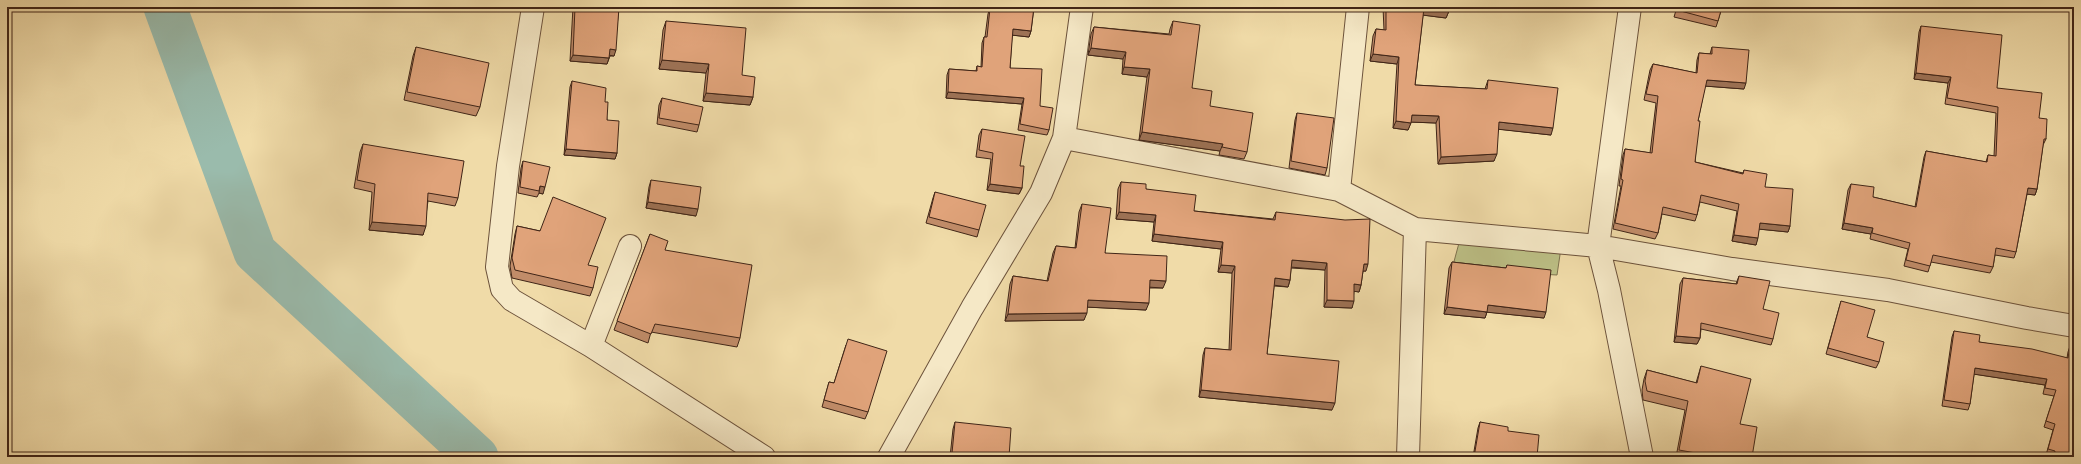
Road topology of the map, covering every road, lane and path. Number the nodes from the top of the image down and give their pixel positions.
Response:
1 (533, 7) edge
2 (1082, 7) edge
3 (1358, 7) edge
4 (1630, 7) edge
5 (1064, 138) junction
6 (1339, 190) junction
7 (1415, 229) junction
8 (630, 246) dead end
9 (1598, 246) junction
10 (2074, 326) edge
11 (591, 346) junction
12 (764, 457) edge
13 (889, 457) edge
14 (1408, 457) edge
15 (1642, 457) edge

1 - 11 street
2 - 5 street
3 - 6 street
4 - 9 street
5 - 6 street
5 - 13 street
6 - 7 street
7 - 9 street
7 - 14 street
8 - 11 street
9 - 10 street
9 - 15 street
11 - 12 street

